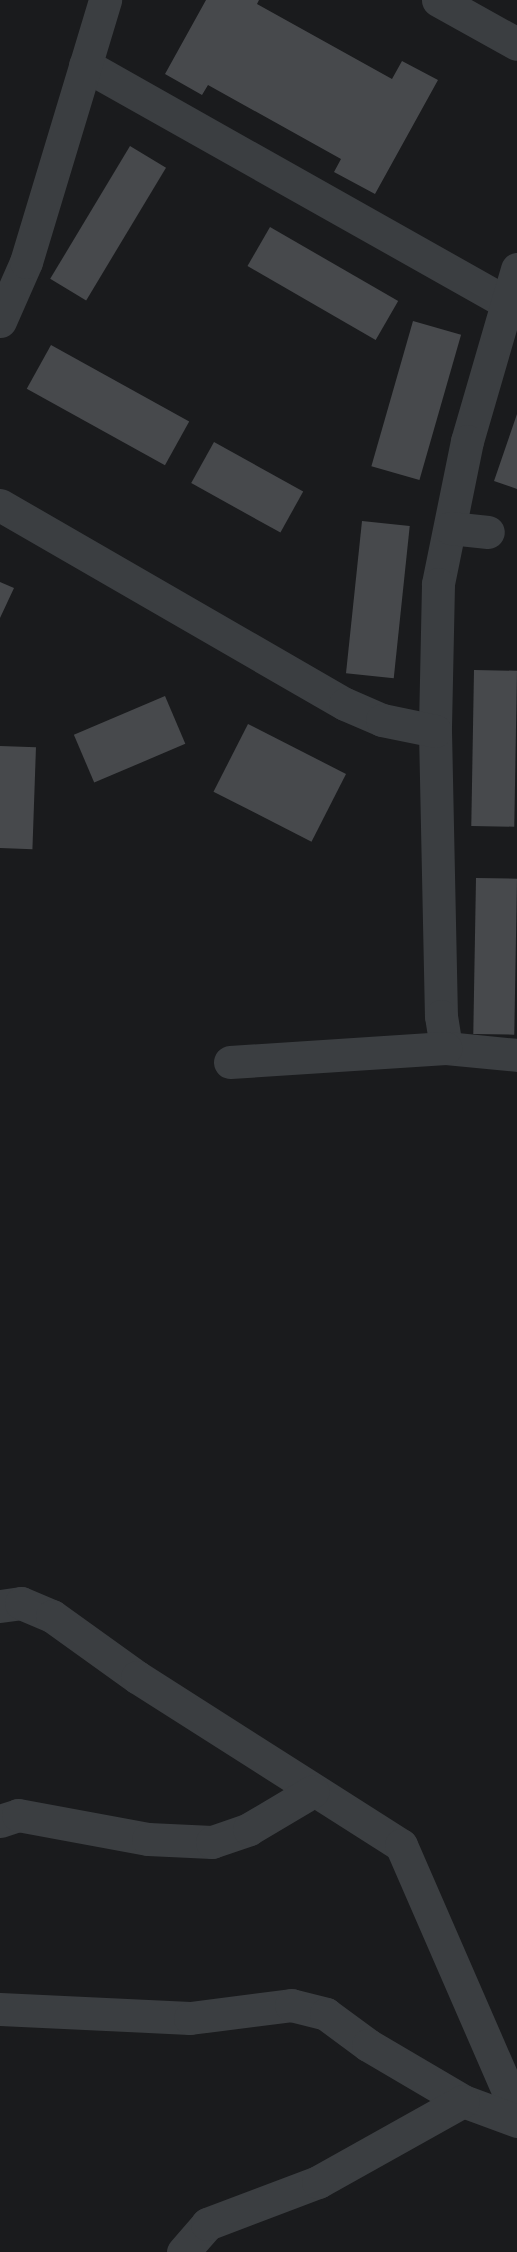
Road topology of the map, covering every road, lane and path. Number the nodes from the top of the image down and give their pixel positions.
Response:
1 (105, 0) edge
2 (438, 0) edge
3 (517, 45) edge
4 (86, 65) junction
5 (517, 269) edge
6 (507, 303) junction
7 (0, 321) edge
8 (0, 505) edge
9 (450, 528) junction
10 (488, 532) dead end
11 (435, 731) junction
12 (446, 1048) junction
13 (517, 1055) edge
14 (230, 1062) dead end
15 (0, 1606) edge
16 (313, 1791) junction
17 (0, 1821) edge
18 (0, 2009) edge
19 (463, 2101) junction
20 (517, 2112) edge
21 (517, 2121) edge
22 (183, 2252) edge

1 - 4 street
2 - 3 street
4 - 6 street
4 - 7 street
5 - 6 street
6 - 9 street
8 - 11 street
9 - 10 street
9 - 11 street
11 - 12 street
12 - 13 street
12 - 14 street
15 - 16 street
16 - 17 street
16 - 20 street
18 - 19 street
19 - 21 street
19 - 22 street

